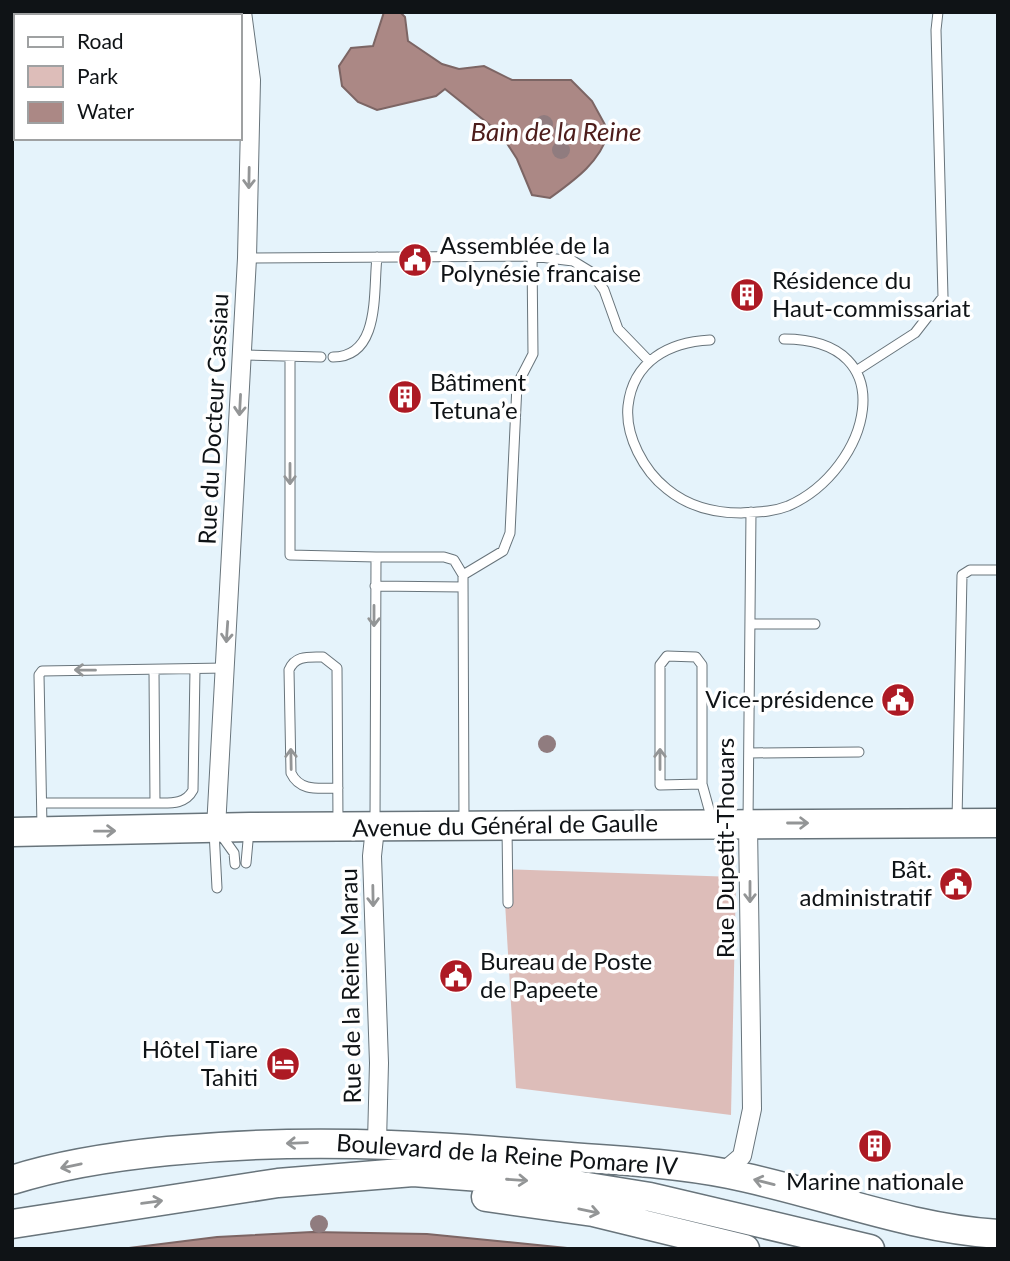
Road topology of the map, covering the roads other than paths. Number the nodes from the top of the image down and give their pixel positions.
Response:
1 (242, 12) edge
2 (939, 12) edge
3 (532, 256) junction
4 (377, 257) junction
5 (247, 258) junction
6 (784, 339) dead end
7 (710, 340) dead end
8 (243, 355) junction
9 (290, 357) junction
10 (321, 357) dead end
11 (332, 357) dead end
12 (649, 361) junction
13 (856, 372) junction
14 (751, 512) junction
15 (376, 557) junction
16 (998, 570) edge
17 (463, 575) junction
18 (375, 586) junction
19 (463, 587) junction
20 (750, 624) junction
21 (815, 624) dead end
22 (195, 668) junction
23 (225, 668) junction
24 (154, 671) junction
25 (859, 752) dead end
26 (750, 753) junction
27 (702, 784) junction
28 (338, 788) junction
29 (42, 803) junction
30 (56, 803) junction
31 (155, 803) junction
32 (957, 823) junction
33 (998, 823) edge
34 (713, 824) junction
35 (748, 824) junction
36 (53, 825) junction
37 (250, 827) junction
38 (464, 827) junction
39 (507, 827) junction
40 (215, 828) junction
41 (375, 828) junction
42 (338, 829) junction
43 (12, 832) edge
44 (246, 863) dead end
45 (235, 864) dead end
46 (218, 888) dead end
47 (508, 903) dead end
48 (377, 1142) junction
49 (512, 1152) junction
50 (722, 1173) junction
51 (12, 1180) edge
52 (278, 1183) junction
53 (12, 1224) edge
54 (998, 1234) edge
55 (745, 1249) edge
56 (870, 1249) edge
57 (992, 1249) edge

1 -> 5 street, Rue du Docteur Cassiau
2 - 13 lane
3 - 4 lane
3 - 12 lane
3 - 17 lane
4 - 5 lane
4 - 11 lane
5 - 8 street, Rue du Docteur Cassiau
6 - 13 lane
7 - 12 lane
8 - 9 lane
8 -> 23 street, Rue du Docteur Cassiau
9 - 10 lane
9 -> 15 lane
12 - 14 lane
13 - 14 lane
14 - 20 lane, Rue Dupetit-Thouars
15 - 17 lane
15 - 18 lane
16 - 32 lane
17 - 19 lane
18 - 19 lane
18 -> 41 lane
19 - 38 lane
20 - 21 lane
20 - 26 lane, Rue Dupetit-Thouars
22 - 23 lane
22 - 24 lane
22 - 31 lane
23 - 40 street, Rue du Docteur Cassiau
24 -> 29 lane
24 - 31 lane
25 - 26 lane
26 - 35 lane, Rue Dupetit-Thouars
27 -> 27 lane
27 - 34 lane
28 -> 28 lane
28 - 42 lane
29 - 30 lane
29 - 36 lane
30 - 31 lane
30 - 36 lane
32 - 33 main road, Avenue du Général de Gaulle
35 -> 32 main road, Avenue du Général de Gaulle
34 - 35 main road, Avenue du Général de Gaulle
34 - 39 main road, Avenue du Général de Gaulle
35 -> 50 street, Rue Dupetit-Thouars
36 -> 40 main road, Avenue du Général de Gaulle
36 - 43 main road, Avenue du Général de Gaulle
37 - 40 main road, Avenue du Général de Gaulle
37 - 42 main road, Avenue du Général de Gaulle
37 - 44 lane
38 - 39 main road, Avenue du Général de Gaulle
38 - 41 main road, Avenue du Général de Gaulle
39 - 47 lane
40 - 45 lane
40 - 46 lane
41 - 42 main road, Avenue du Général de Gaulle
41 -> 48 street, Rue de la Reine Marau
48 - 49 main road, Boulevard de la Reine Pomare IV
48 -> 51 main road, Boulevard de la Reine Pomare IV
49 - 50 main road, Boulevard de la Reine Pomare IV
49 - 57 main road
54 -> 50 main road, Boulevard de la Reine Pomare IV
53 -> 52 main road
52 -> 55 main road, Boulevard de la Reine Pomare IV
52 -> 56 main road

